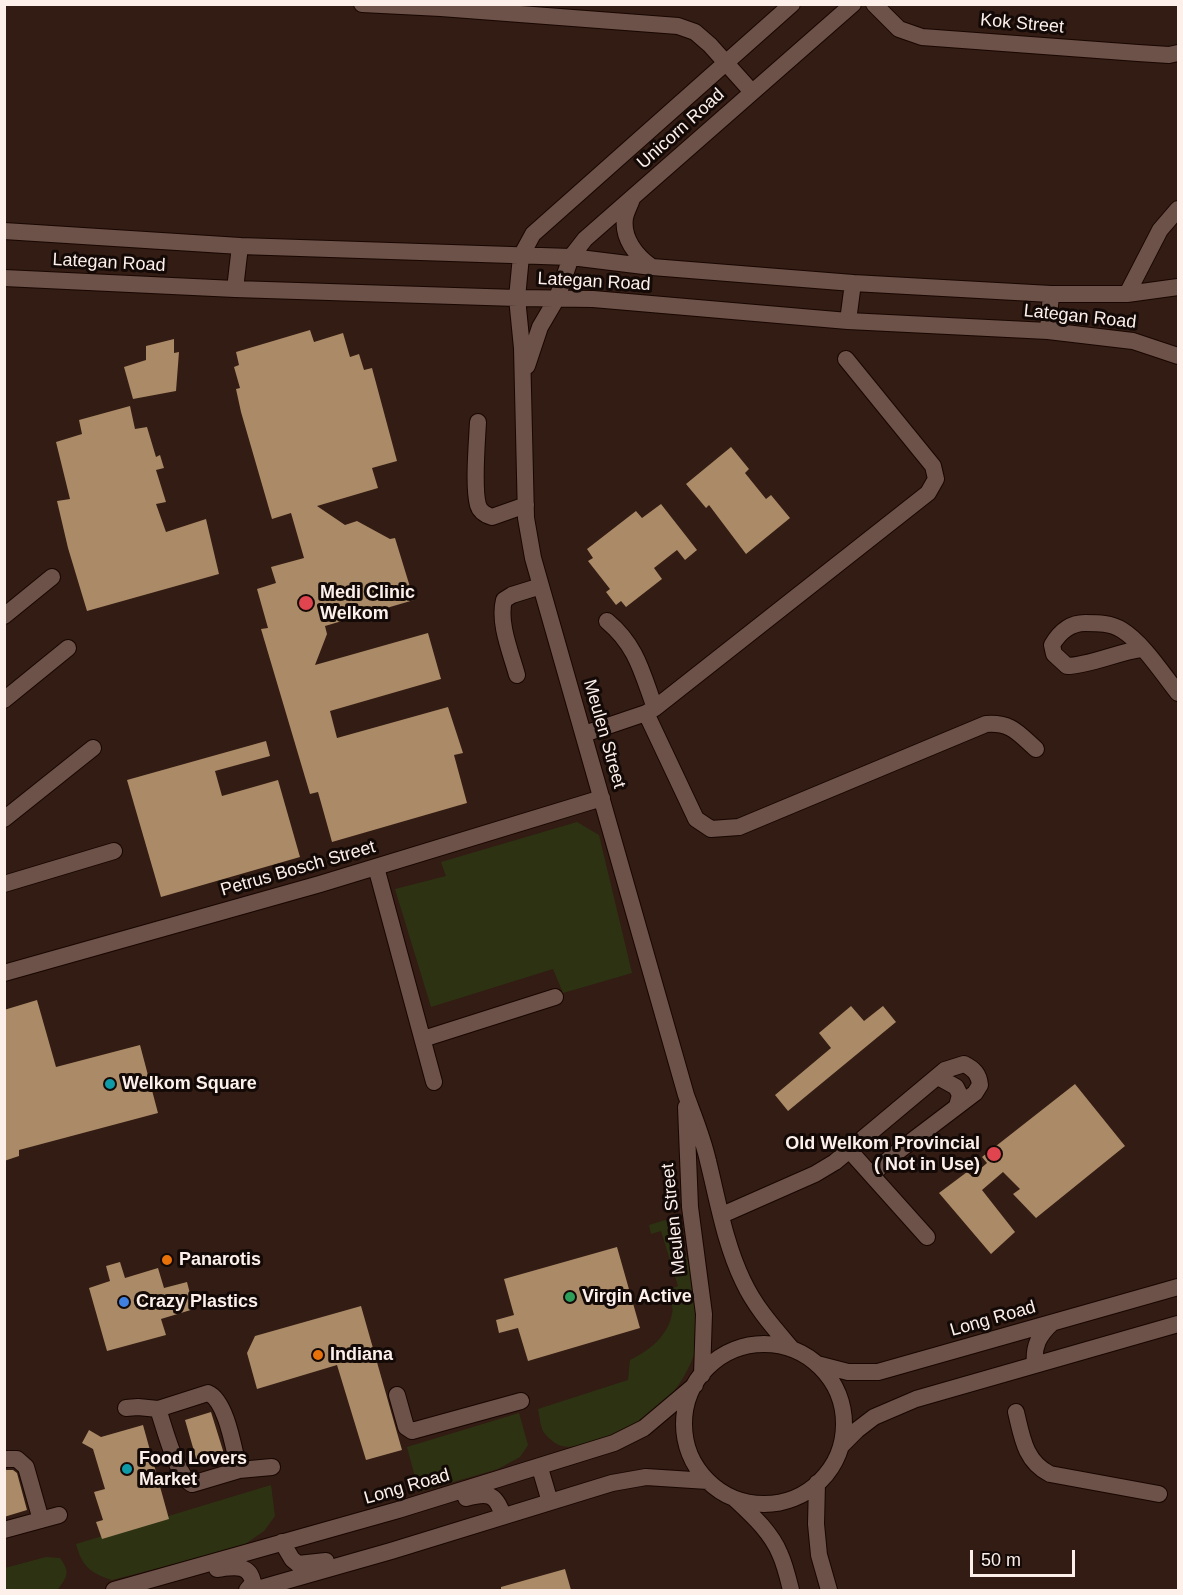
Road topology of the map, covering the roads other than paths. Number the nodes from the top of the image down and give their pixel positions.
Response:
1 (362, 4) edge
2 (792, 4) edge
3 (853, 4) edge
4 (874, 4) edge
5 (443, 6) edge
6 (1179, 53) edge
7 (726, 63) junction
8 (752, 92) junction
9 (632, 198) junction
10 (1179, 208) edge
11 (4, 231) edge
12 (240, 246) junction
13 (521, 256) junction
14 (571, 257) junction
15 (652, 267) junction
16 (4, 278) edge
17 (853, 283) junction
18 (1179, 287) edge
19 (235, 289) junction
20 (1051, 294) junction
21 (1126, 294) junction
22 (517, 298) junction
23 (557, 298) junction
24 (849, 321) junction
25 (1048, 331) junction
26 (1179, 356) edge
27 (846, 359) dead end
28 (524, 378) junction
29 (478, 422) dead end
30 (526, 505) junction
31 (52, 576) dead end
32 (541, 586) junction
33 (4, 616) edge
34 (607, 621) dead end
35 (68, 648) dead end
36 (1141, 649) junction
37 (517, 675) dead end
38 (1179, 693) edge
39 (4, 700) edge
40 (651, 710) junction
41 (584, 734) junction
42 (93, 748) dead end
43 (1036, 749) dead end
44 (602, 798) junction
45 (4, 819) edge
46 (114, 851) dead end
47 (376, 867) junction
48 (4, 884) edge
49 (4, 974) edge
50 (555, 997) dead end
51 (423, 1039) junction
52 (938, 1077) junction
53 (434, 1082) dead end
54 (686, 1095) junction
55 (957, 1106) junction
56 (850, 1151) junction
57 (872, 1174) junction
58 (690, 1207) junction
59 (719, 1208) junction
60 (927, 1236) dead end
61 (1179, 1287) edge
62 (1052, 1323) junction
63 (1179, 1324) edge
64 (792, 1349) junction
65 (816, 1363) junction
66 (1035, 1365) junction
67 (698, 1380) junction
68 (397, 1395) dead end
69 (521, 1401) dead end
70 (126, 1408) dead end
71 (158, 1409) junction
72 (1016, 1412) dead end
73 (841, 1446) junction
74 (5, 1458) edge
75 (272, 1467) dead end
76 (540, 1467) junction
77 (239, 1470) junction
78 (708, 1481) junction
79 (818, 1483) junction
80 (1159, 1494) dead end
81 (733, 1497) junction
82 (550, 1502) junction
83 (398, 1510) junction
84 (59, 1515) dead end
85 (503, 1516) junction
86 (41, 1520) junction
87 (4, 1530) edge
88 (282, 1542) junction
89 (391, 1551) junction
90 (180, 1572) junction
91 (114, 1590) edge
92 (248, 1590) edge
93 (254, 1590) edge
94 (791, 1590) edge
95 (829, 1590) edge

1 - 5 street
2 - 7 street, Unicorn Road
3 - 8 street, Unicorn Road
4 - 6 street, Kok Street
5 - 7 street
7 - 8 street
7 - 13 street, Unicorn Road
8 - 9 street, Unicorn Road
9 - 14 street, Unicorn Road
9 - 15 street
10 - 21 street
11 - 12 street, Lategan Road
12 - 13 street, Lategan Road
12 - 19 street
13 - 14 street, Lategan Road
13 - 22 street, Unicorn Road
14 - 15 street, Lategan Road
14 - 23 street, Unicorn Road
15 - 17 street, Lategan Road
16 - 19 street, Lategan Road
17 - 20 street, Lategan Road
17 - 24 street
18 - 21 street, Lategan Road
19 - 22 street, Lategan Road
20 - 21 street, Lategan Road
20 - 25 street
22 - 23 street, Lategan Road
22 - 28 street, Meulen Street
23 - 24 street, Lategan Road
23 - 28 street, Meulen Street
24 - 25 street, Lategan Road
25 - 26 street, Lategan Road
27 - 40 street
28 - 30 street, Meulen Street
29 - 30 street
30 - 32 street, Meulen Street
31 - 33 street
32 - 37 street
32 - 41 street, Meulen Street
34 - 40 street
35 - 39 street
36 - 36 street
36 - 38 street
40 - 41 street
40 - 43 street
41 - 44 street, Meulen Street
42 - 45 street
44 - 47 street, Petrus Bosch Street
44 - 54 street, Meulen Street
46 - 48 street
47 - 49 street, Petrus Bosch Street
47 - 51 street
50 - 51 street
51 - 53 street
52 - 55 street
52 - 55 street
52 - 56 street
54 - 58 street, Meulen Street
54 - 59 street, Meulen Street
55 - 57 street
56 - 57 street
56 - 59 street
57 - 60 street
58 - 59 street
58 - 67 street, Meulen Street
59 - 64 street, Meulen Street
61 - 62 street, Long Road
62 - 65 street, Long Road
62 - 66 street
63 - 66 street
64 - 65 street
64 - 67 street
65 - 73 street
66 - 73 street
67 - 76 street, Long Road
67 - 78 street
68 - 69 street
70 - 71 street
71 - 77 street
71 - 77 street
72 - 80 street
73 - 79 street
74 - 86 street
75 - 77 street
76 - 82 street
76 - 83 street, Long Road
78 - 81 street
78 - 82 street
79 - 81 street
79 - 95 street
81 - 94 street
82 - 85 street
83 - 85 street
83 - 88 street, Long Road
84 - 86 street
85 - 89 street
86 - 87 street
88 - 89 street
88 - 90 street, Long Road
89 - 93 street
90 - 91 street, Long Road
90 - 92 street

